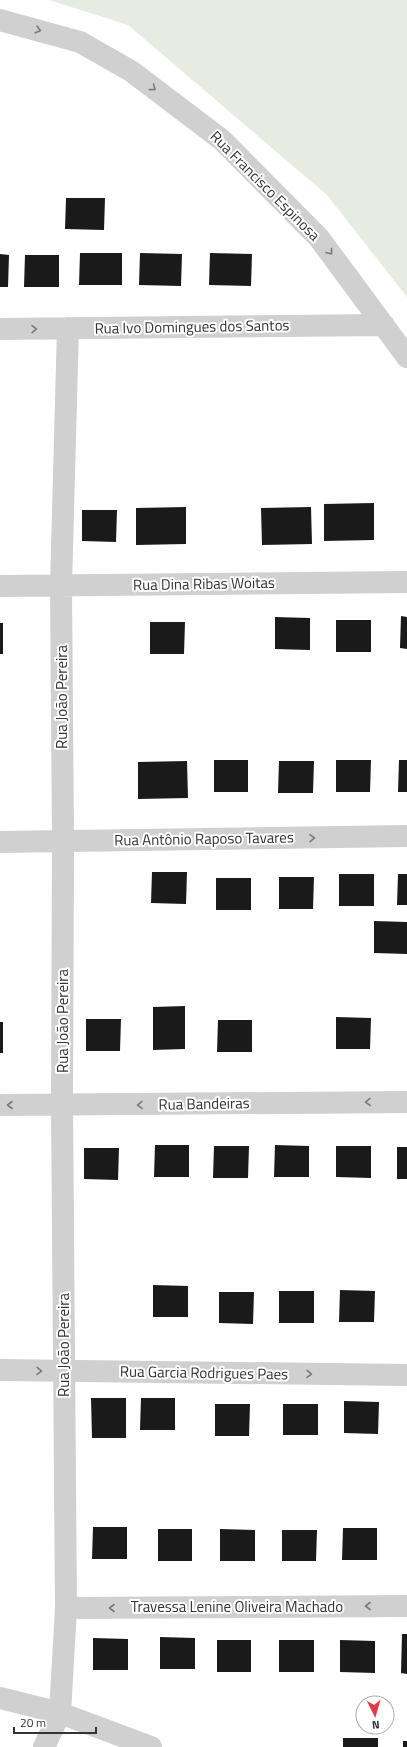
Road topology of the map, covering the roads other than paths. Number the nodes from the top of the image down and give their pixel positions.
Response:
1 (0, 20) edge
2 (384, 325) junction
3 (68, 328) junction
4 (0, 329) edge
5 (407, 357) edge
6 (407, 582) edge
7 (0, 586) edge
8 (61, 586) junction
9 (407, 836) edge
10 (63, 841) junction
11 (0, 842) edge
12 (407, 1102) edge
13 (0, 1105) edge
14 (62, 1105) junction
15 (0, 1370) edge
16 (64, 1371) junction
17 (407, 1375) edge
18 (407, 1606) edge
19 (66, 1608) junction
20 (0, 1698) edge
21 (60, 1713) junction
22 (44, 1747) edge
23 (151, 1747) edge

1 -> 2 street, Rua Francisco Espinosa
2 - 3 street, Rua Ivo Domingues dos Santos
2 - 5 street, Rua Francisco Espinosa
4 -> 3 street, Rua Ivo Domingues dos Santos
3 - 8 street, Rua João Pereira
6 - 8 street, Rua Dina Ribas Woitas
7 - 8 street, Rua Dina Ribas Woitas
8 - 10 street, Rua João Pereira
10 -> 9 street, Rua Antônio Raposo Tavares
10 - 11 street, Rua Antônio Raposo Tavares
10 - 14 street, Rua João Pereira
12 -> 14 street, Rua Bandeiras
14 -> 13 street, Rua Bandeiras
14 - 16 street, Rua João Pereira
15 -> 16 street, Rua Garcia Rodrigues Paes
16 -> 17 street, Rua Garcia Rodrigues Paes
16 - 19 street, Rua João Pereira
18 -> 19 street, Travessa Lenine Oliveira Machado
19 - 21 street, Rua João Pereira
20 - 21 street
21 - 22 street
21 - 23 street

